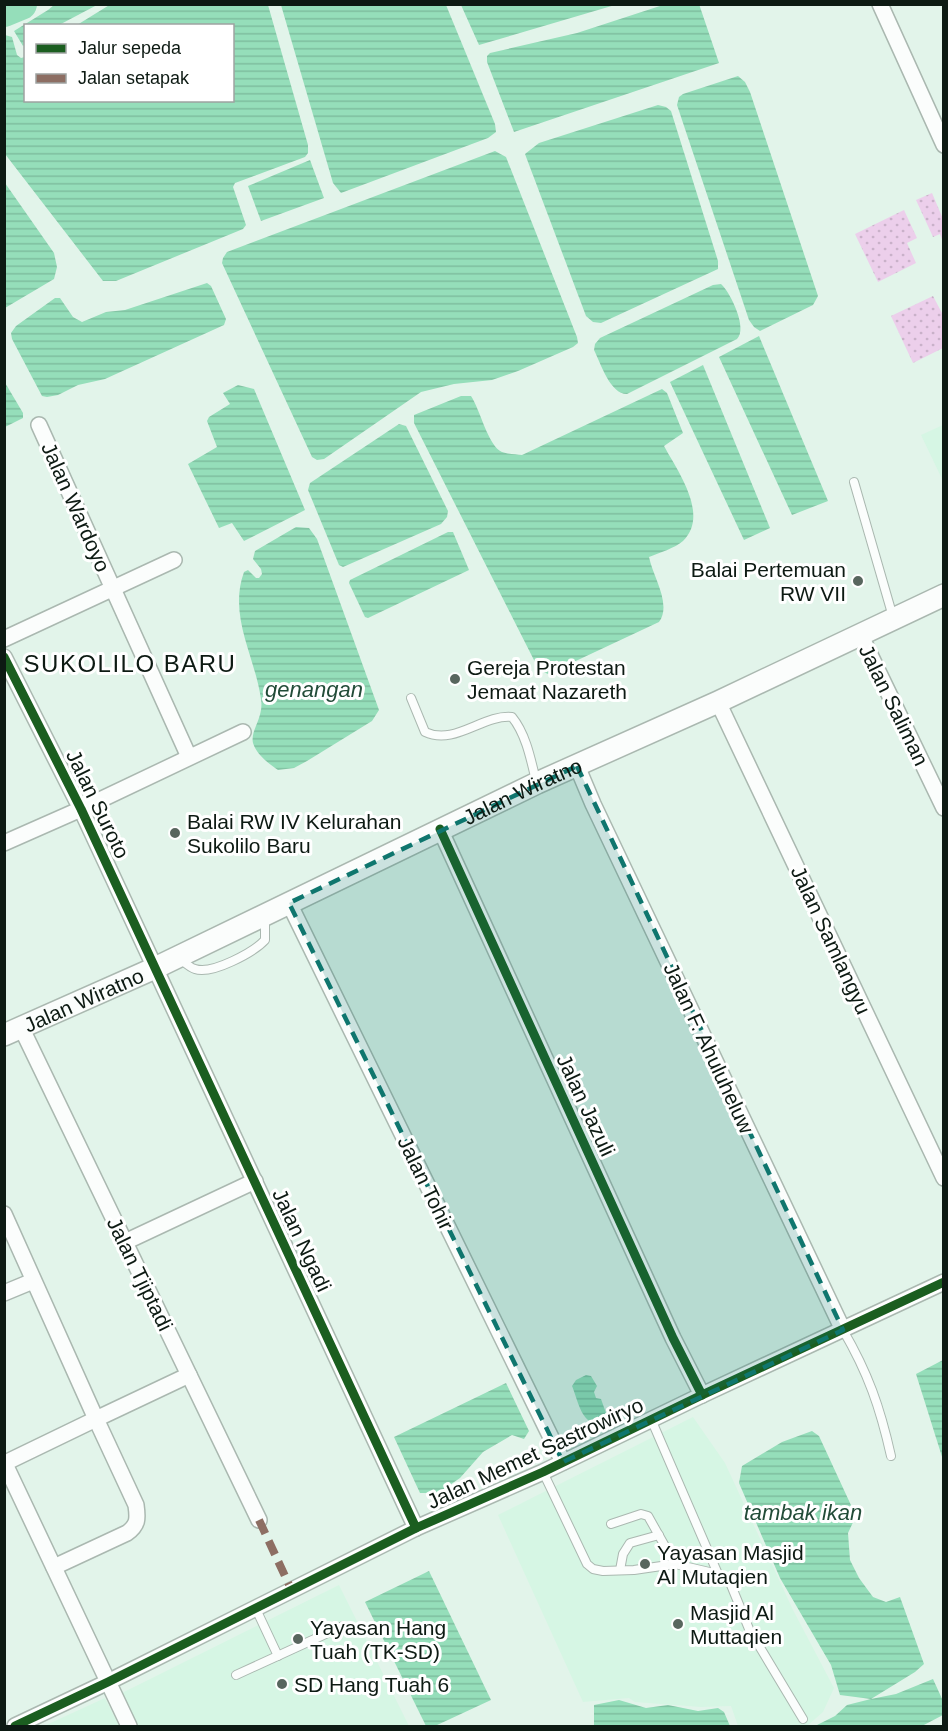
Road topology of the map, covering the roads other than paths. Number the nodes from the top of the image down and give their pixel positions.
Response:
1 (880, 4) edge
2 (944, 145) edge
3 (39, 425) dead end
4 (854, 482) dead end
5 (174, 560) dead end
6 (113, 588) junction
7 (944, 595) edge
8 (894, 618) junction
9 (860, 634) junction
10 (4, 639) edge
11 (4, 657) edge
12 (411, 698) dead end
13 (718, 702) junction
14 (243, 732) dead end
15 (189, 758) junction
16 (577, 766) junction
17 (537, 783) junction
18 (944, 808) edge
19 (81, 809) junction
20 (440, 829) junction
21 (4, 843) edge
22 (289, 903) junction
23 (155, 968) junction
24 (13, 1031) edge
25 (944, 1178) edge
26 (255, 1181) junction
27 (4, 1214) edge
28 (125, 1242) junction
29 (33, 1281) junction
30 (944, 1282) edge
31 (4, 1293) edge
32 (843, 1330) junction
33 (189, 1375) junction
34 (702, 1395) junction
35 (96, 1419) junction
36 (651, 1419) junction
37 (891, 1456) dead end
38 (5, 1462) edge
39 (563, 1462) junction
40 (543, 1472) junction
41 (259, 1520) dead end
42 (611, 1524) dead end
43 (416, 1528) junction
44 (659, 1535) junction
45 (675, 1564) junction
46 (54, 1567) junction
47 (620, 1570) junction
48 (718, 1574) junction
49 (256, 1608) junction
50 (343, 1626) dead end
51 (278, 1656) junction
52 (236, 1675) dead end
53 (108, 1682) junction
54 (803, 1719) dead end
55 (15, 1726) edge
56 (129, 1726) edge

1 - 2 street
3 - 6 street, Jalan Wardoyo
4 - 8 lane
5 - 6 street, Jalan Wardoyo
6 - 10 street
6 - 15 street, Jalan Wardoyo
7 - 8 main road, Jalan Wiratno
8 - 9 main road, Jalan Wiratno
9 - 13 main road, Jalan Wiratno
9 - 18 street, Jalan Saliman
11 - 19 street, Jalan Suroto
12 - 17 lane
13 - 16 main road, Jalan Wiratno
13 - 25 street, Jalan Samlangyu
14 - 15 street
15 - 19 street
16 - 17 main road, Jalan Wiratno
16 - 32 street, Jalan F. Ahuluheluw
17 - 20 main road, Jalan Wiratno
19 - 21 street
19 - 23 street, Jalan Suroto
20 - 22 main road, Jalan Wiratno
20 - 34 street, Jalan Jazuli
22 - 23 main road, Jalan Wiratno
22 - 39 street, Jalan Tohir
23 - 24 main road, Jalan Wiratno
23 - 26 street, Jalan Ngadi
24 - 28 street, Jalan Tjiptadi
26 - 28 street
26 - 43 street, Jalan Ngadi
27 - 29 street
28 - 33 street, Jalan Tjiptadi
29 - 31 street
29 - 35 street
30 - 32 street, Jalan Memet Sastrowiryo
32 - 34 street, Jalan Memet Sastrowiryo
32 - 37 lane
33 - 35 street
33 - 41 street, Jalan Tjiptadi
34 - 36 street, Jalan Memet Sastrowiryo
35 - 38 street
35 - 46 street
36 - 39 street, Jalan Memet Sastrowiryo
36 - 48 lane
38 - 46 street
39 - 40 street, Jalan Memet Sastrowiryo
40 - 43 street, Jalan Memet Sastrowiryo
40 - 47 lane
42 - 44 lane
43 - 49 street, Jalan Memet Sastrowiryo
44 - 45 lane
44 - 47 lane
45 - 47 lane
45 - 48 lane
46 - 53 street
48 - 54 lane
49 - 51 lane
49 - 53 street, Jalan Memet Sastrowiryo
50 - 51 lane
51 - 52 lane
53 - 55 street, Jalan Memet Sastrowiryo
53 - 56 street

